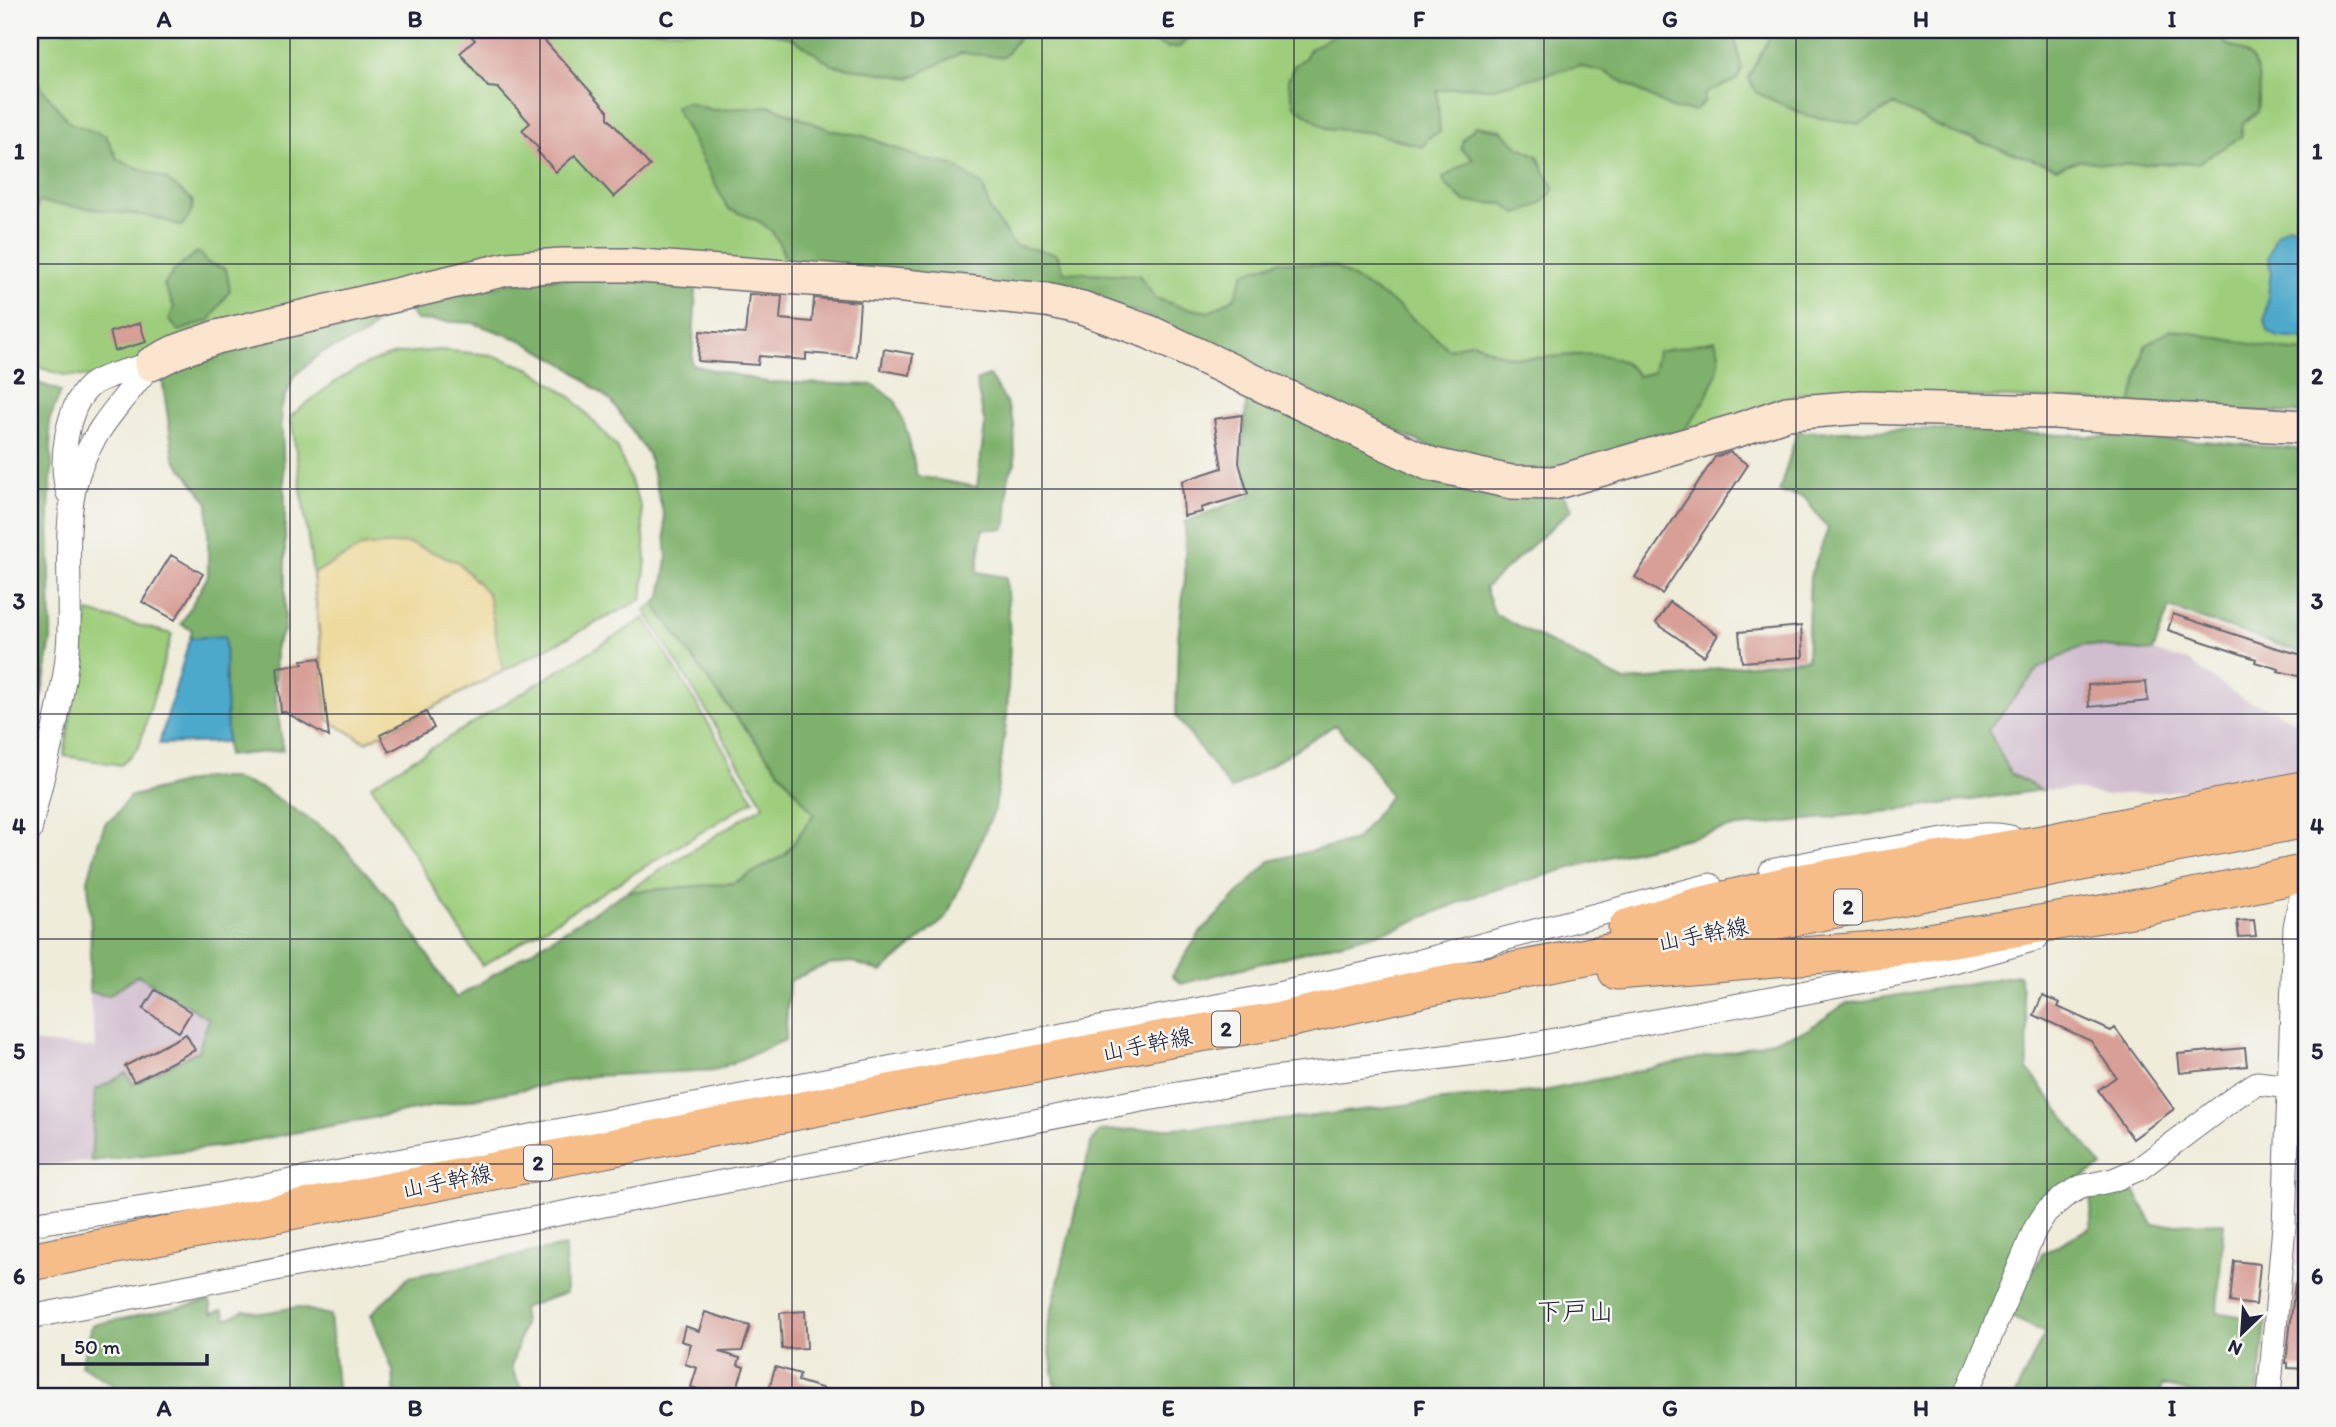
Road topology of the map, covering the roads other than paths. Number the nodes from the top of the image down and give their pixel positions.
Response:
1 (151, 364) junction
2 (2306, 427) edge
3 (72, 502) junction
4 (2306, 789) edge
5 (2306, 819) edge
6 (30, 831) edge
7 (2042, 844) junction
8 (2306, 872) edge
9 (2150, 906) junction
10 (1435, 986) junction
11 (1283, 1020) junction
12 (2290, 1087) junction
13 (230, 1223) junction
14 (30, 1224) edge
15 (118, 1245) junction
16 (30, 1253) edge
17 (30, 1262) edge
18 (30, 1278) edge
19 (30, 1317) edge
20 (1965, 1397) edge
21 (2269, 1397) edge

1 - 2 street
1 - 3 street
1 - 3 street
3 - 6 street
4 - 7 main road
5 - 10 main road, 山手幹線 / 2
7 - 10 main road
7 - 14 street
8 - 9 main road
8 - 12 street
9 - 11 main road
9 - 19 street
10 - 11 main road, 山手幹線 / 2
11 - 13 main road, 山手幹線 / 2
12 - 20 street
12 - 21 street
13 - 15 main road, 山手幹線 / 2
13 - 18 main road
15 - 16 main road
15 - 17 main road, 山手幹線 / 2

